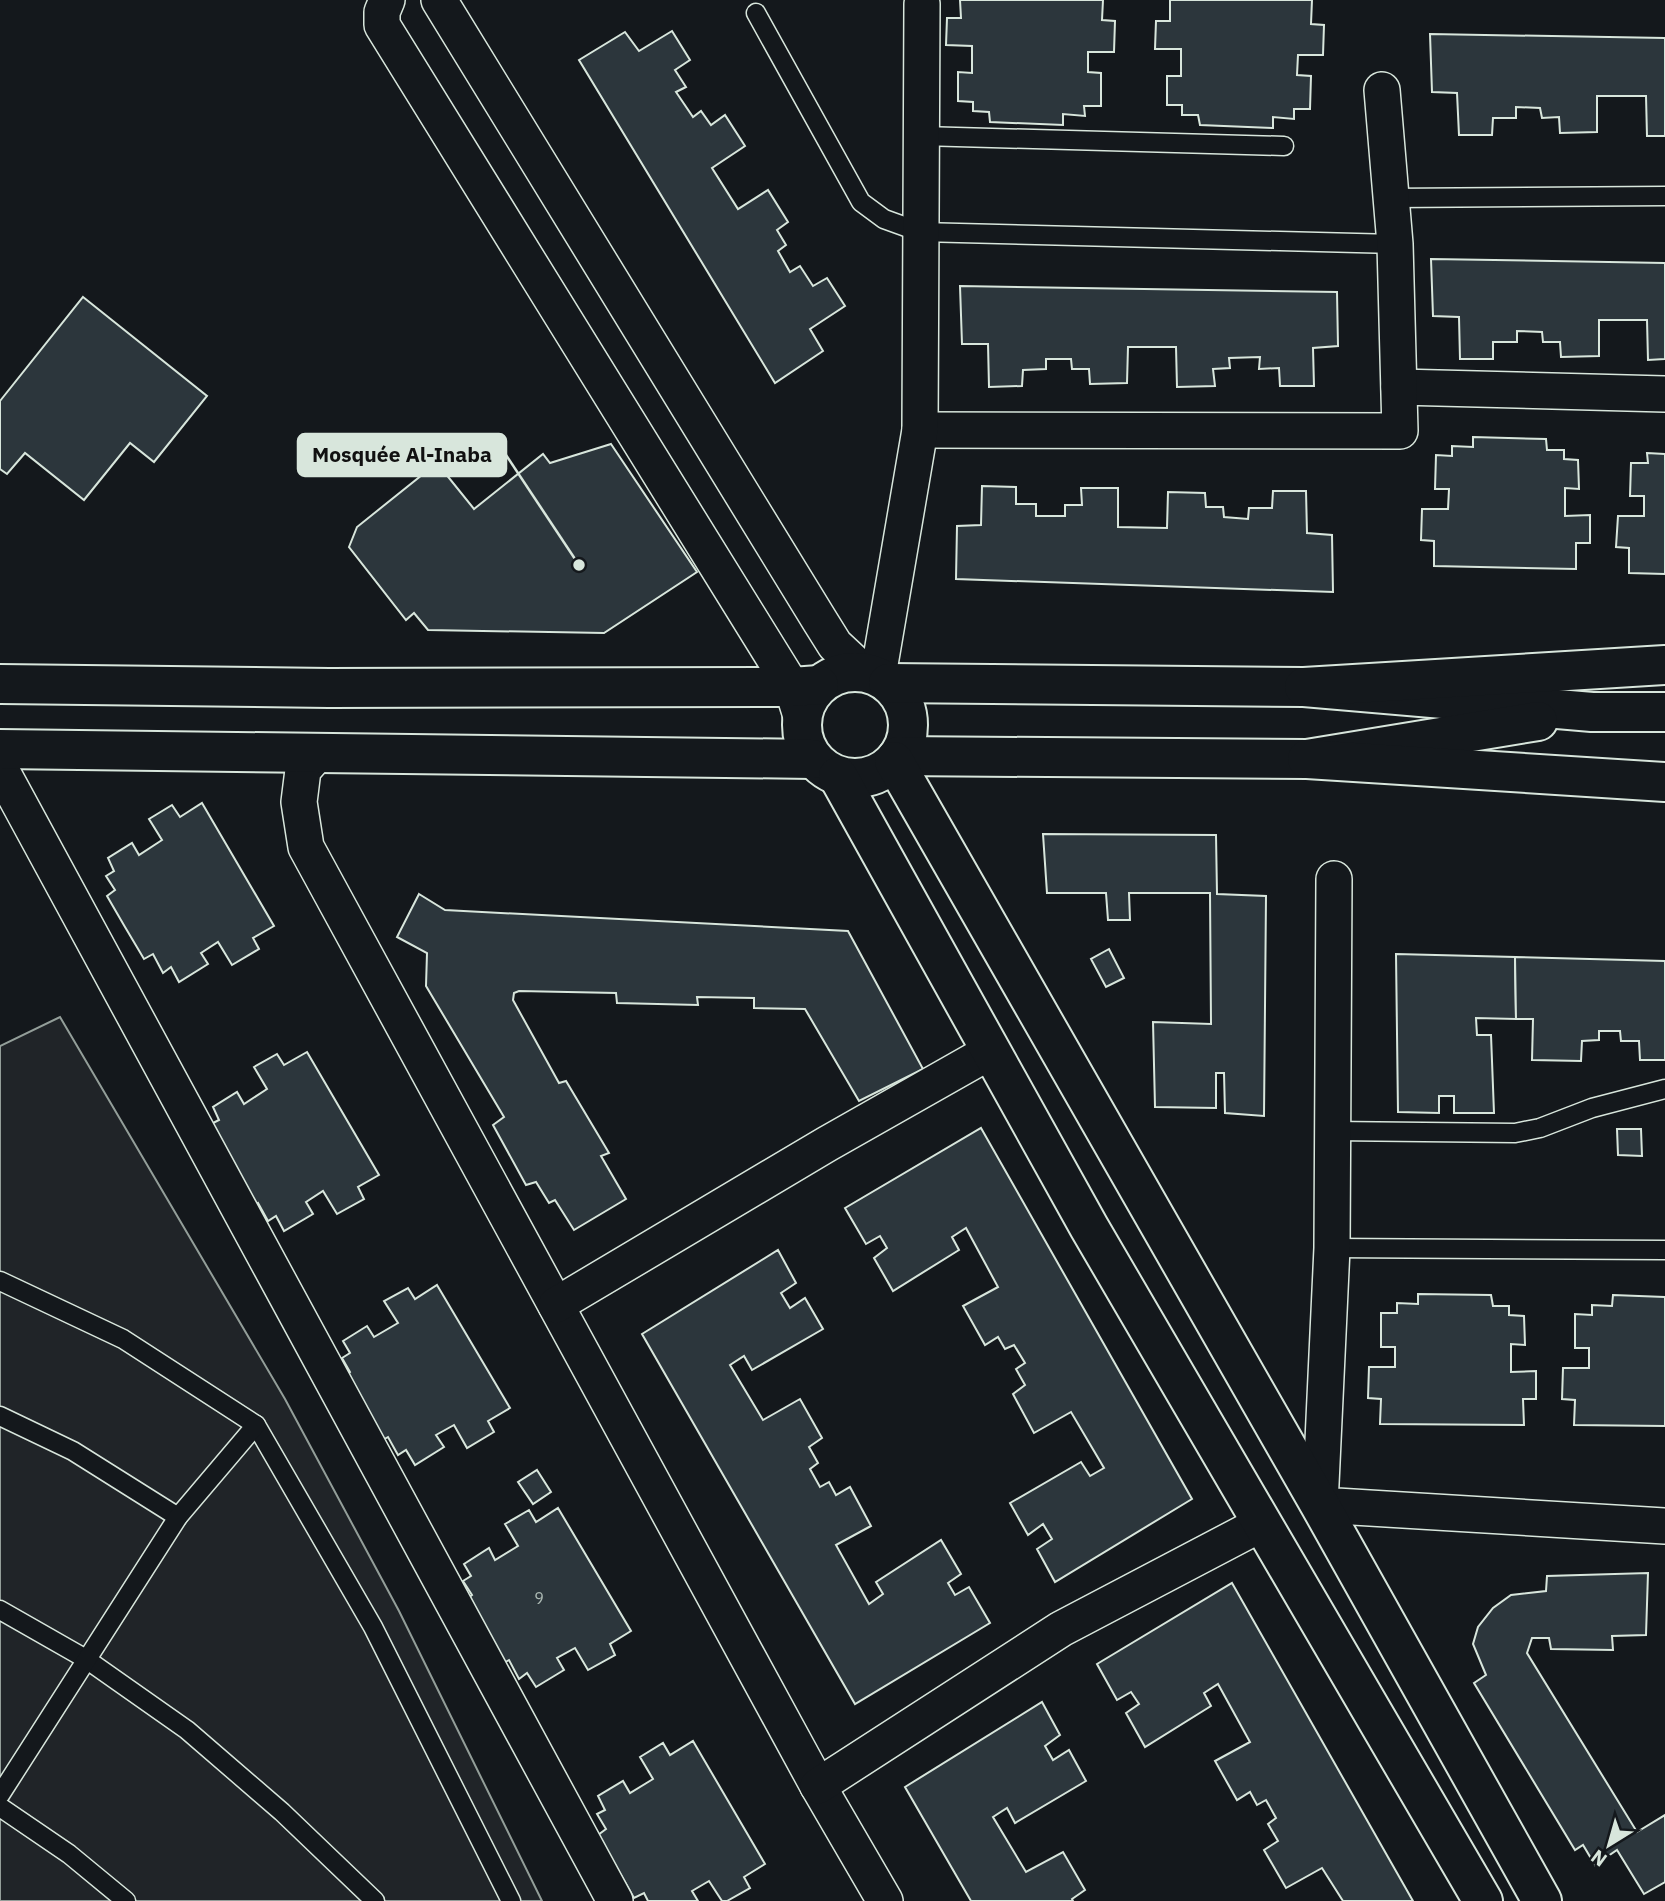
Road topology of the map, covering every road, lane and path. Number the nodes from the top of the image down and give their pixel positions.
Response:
1 (387, 0) edge
2 (439, 0) edge
3 (922, 4) dead end
4 (756, 13) dead end
5 (1382, 90) dead end
6 (921, 136) junction
7 (1284, 146) dead end
8 (1665, 196) edge
9 (1391, 198) junction
10 (920, 232) junction
11 (1395, 244) junction
12 (1399, 387) junction
13 (1665, 394) edge
14 (920, 429) junction
15 (1665, 665) edge
16 (877, 677) junction
17 (0, 684) edge
18 (1304, 687) junction
19 (804, 696) junction
20 (1592, 712) junction
21 (1665, 712) edge
22 (0, 749) edge
23 (318, 753) junction
24 (896, 758) junction
25 (1307, 759) junction
26 (826, 767) junction
27 (0, 768) edge
28 (1665, 782) edge
29 (1334, 879) dead end
30 (991, 1051) junction
31 (1665, 1090) edge
32 (1332, 1131) junction
33 (1332, 1248) junction
34 (1665, 1250) edge
35 (0, 1281) edge
36 (555, 1304) junction
37 (0, 1416) edge
38 (256, 1425) junction
39 (1320, 1505) junction
40 (178, 1517) junction
41 (1261, 1524) junction
42 (1665, 1526) edge
43 (0, 1610) edge
44 (86, 1659) junction
45 (818, 1786) junction
46 (0, 1795) edge
47 (0, 1807) edge
48 (126, 1901) edge
49 (375, 1901) edge
50 (511, 1901) edge
51 (615, 1901) edge
52 (885, 1901) edge
53 (1483, 1901) edge
54 (1542, 1901) edge

1 - 19 street
2 - 16 street
3 - 6 street
4 - 10 lane
5 - 9 street
6 - 7 lane
6 - 10 street
8 - 9 lane
9 - 11 street
10 - 11 lane
10 - 14 street
11 - 12 street
12 - 13 street
12 - 14 street
14 - 16 street
15 - 18 main road
16 - 18 main road
16 - 19 main road
16 - 24 main road
17 - 19 main road
18 - 20 main road
19 - 26 main road
20 - 21 main road
20 - 25 main road
22 - 23 main road
23 - 26 main road
23 - 36 street
24 - 25 main road
24 - 26 main road
24 - 39 main road
25 - 28 main road
26 - 30 main road
27 - 51 street
29 - 32 street
30 - 36 street
30 - 41 main road
31 - 32 lane
32 - 33 street
33 - 34 lane
33 - 39 street
35 - 38 lane
36 - 45 street
37 - 40 lane
38 - 40 lane
38 - 50 lane
39 - 42 street
39 - 54 main road
40 - 44 lane
41 - 45 street
41 - 53 main road
43 - 44 lane
44 - 46 lane
44 - 49 lane
45 - 52 street
47 - 48 lane

